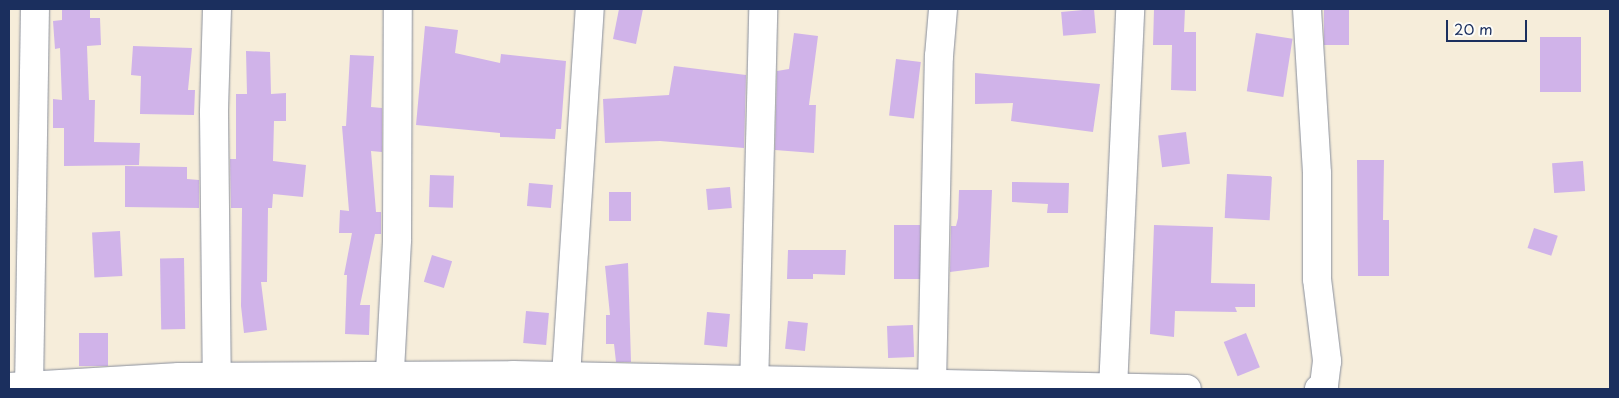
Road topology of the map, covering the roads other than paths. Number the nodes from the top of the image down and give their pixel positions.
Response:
1 (35, 9) edge
2 (217, 9) edge
3 (398, 9) edge
4 (590, 9) edge
5 (763, 9) edge
6 (943, 9) edge
7 (1130, 9) edge
8 (1307, 9) edge
9 (552, 380) edge
10 (217, 383) edge
11 (389, 383) edge
12 (755, 386) edge
13 (938, 386) edge
14 (22, 388) edge
15 (1323, 388) edge
16 (1113, 389) edge
17 (1187, 389) edge

1 - 14 street
2 - 10 street
3 - 11 street
4 - 9 street
5 - 12 street
6 - 13 street
7 - 16 street
8 - 15 street
9 - 11 street
9 - 12 street
10 - 11 street
10 - 14 street
12 - 13 street
13 - 16 street
16 - 17 street

